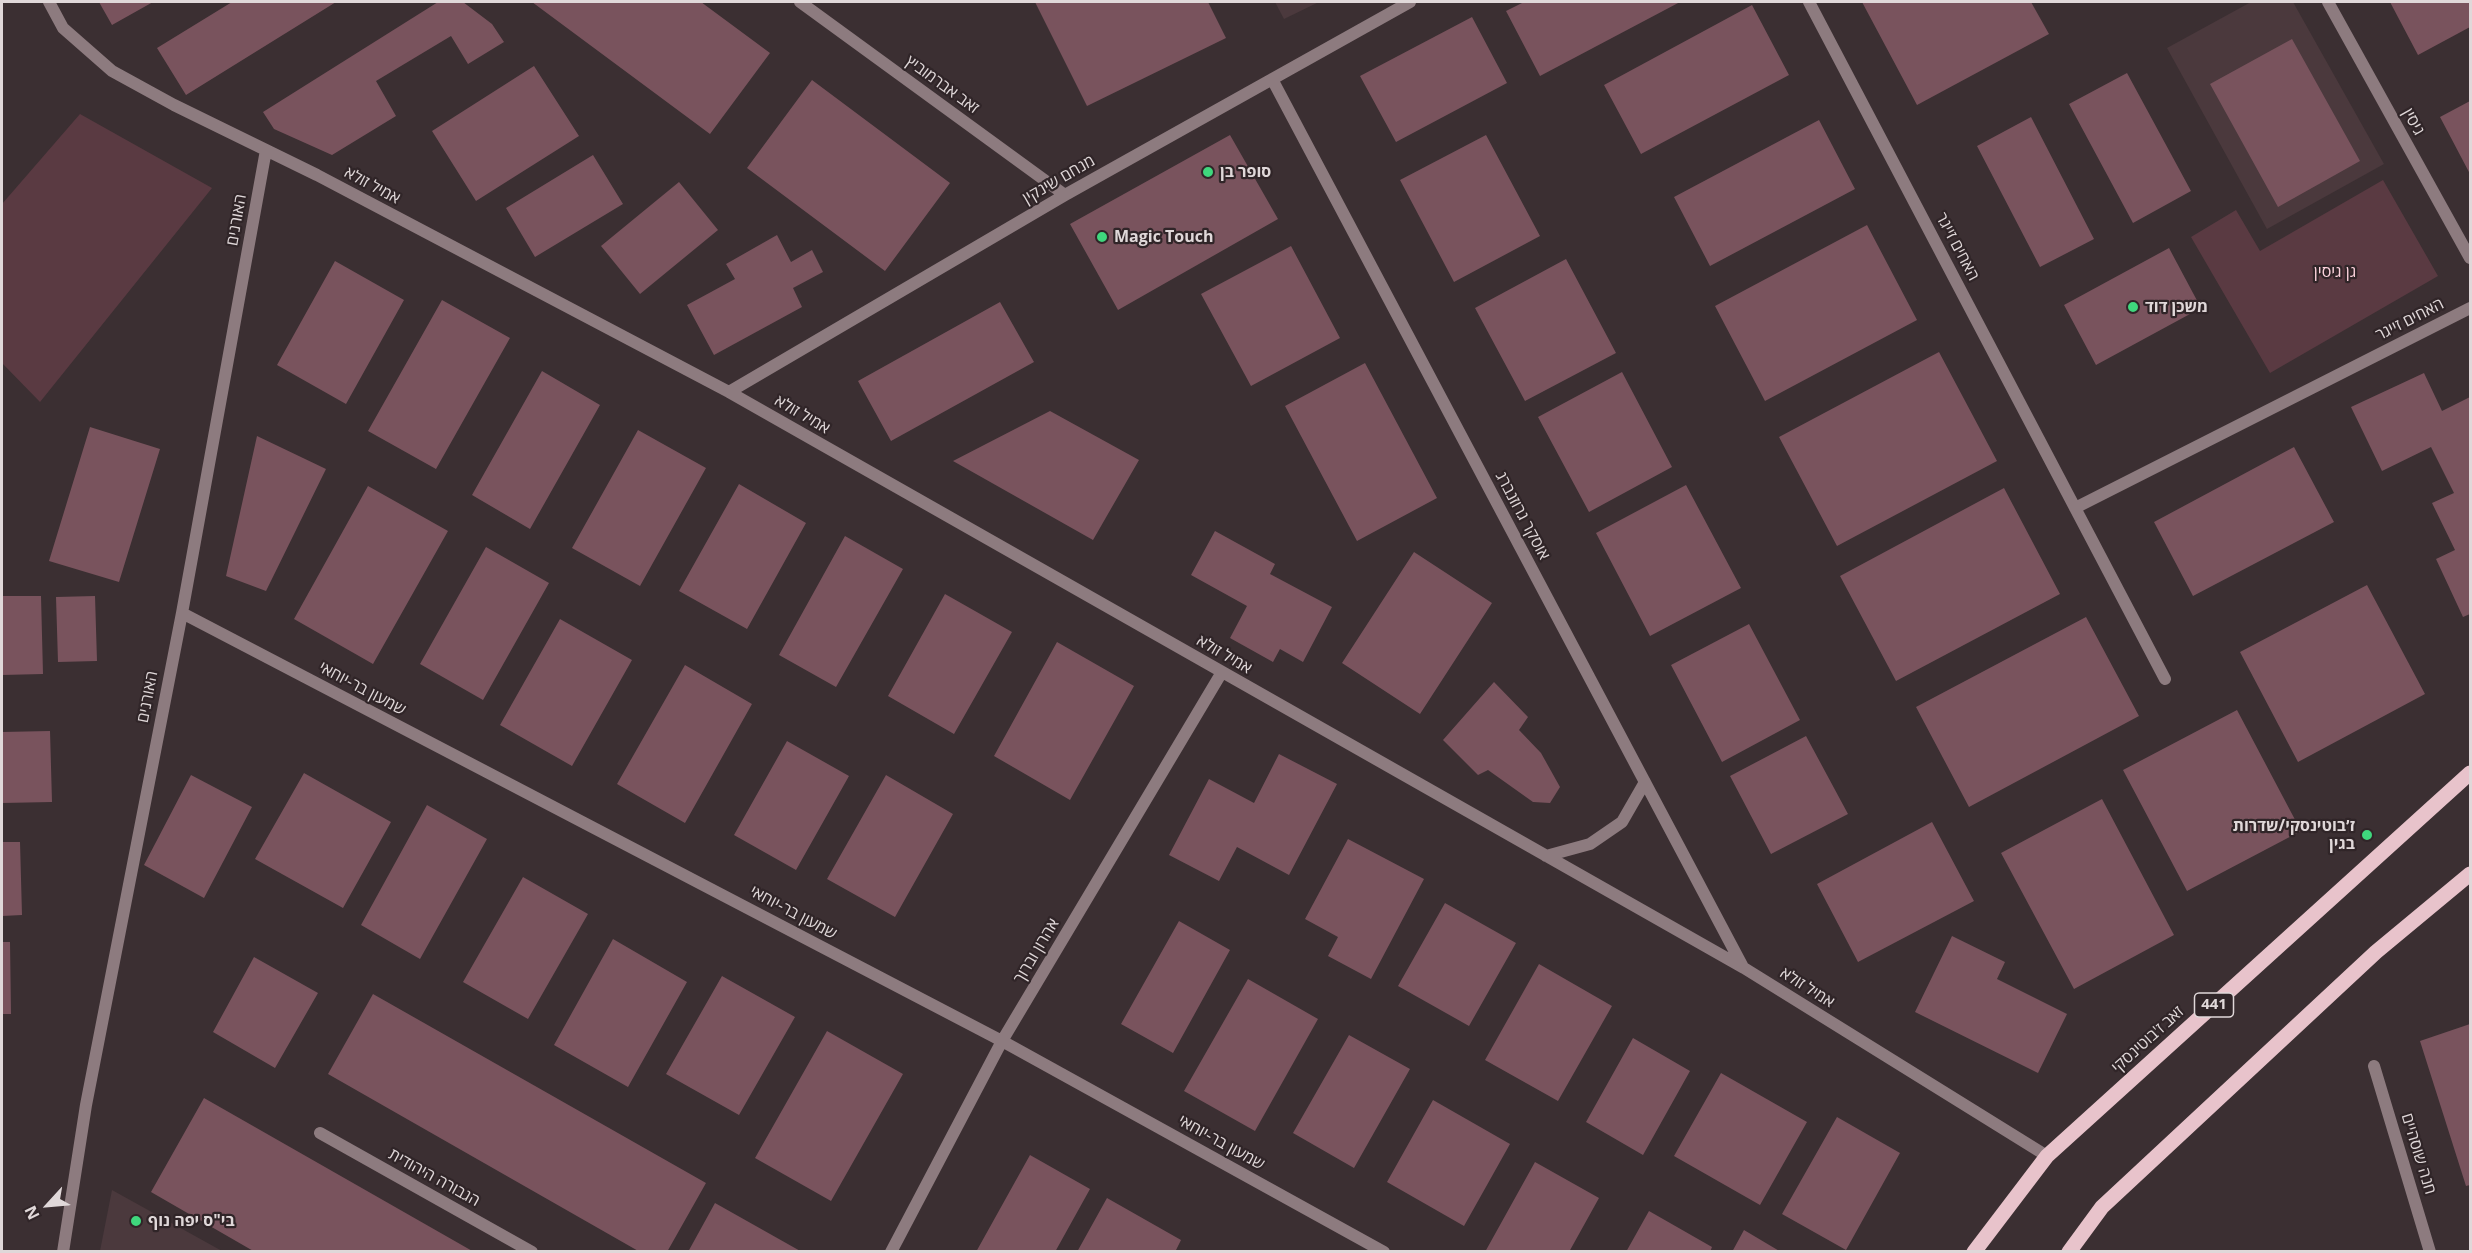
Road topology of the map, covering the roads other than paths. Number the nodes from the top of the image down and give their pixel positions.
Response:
1 (49, 2) edge
2 (800, 2) edge
3 (1410, 2) edge
4 (1809, 2) edge
5 (2328, 2) edge
6 (1272, 79) junction
7 (266, 150) junction
8 (1065, 195) junction
9 (2470, 258) edge
10 (2470, 308) edge
11 (729, 392) junction
12 (2075, 508) junction
13 (182, 613) junction
14 (1222, 672) junction
15 (2165, 680) dead end
16 (2470, 773) edge
17 (1645, 782) junction
18 (1546, 856) junction
19 (2468, 877) edge
20 (1744, 968) junction
21 (1002, 1041) junction
22 (2374, 1066) dead end
23 (320, 1133) dead end
24 (2047, 1156) junction
25 (63, 1251) edge
26 (532, 1251) edge
27 (891, 1251) edge
28 (1384, 1251) edge
29 (1974, 1251) edge
30 (2070, 1251) edge
31 (2430, 1251) edge

1 - 7 street, אמיל זולא
2 - 8 street, זאב אברמוביץ
3 - 6 street, מנחם שינקין
4 - 12 street, האחים זייגר
5 - 9 street, גיסין
6 - 8 street, מנחם שינקין
6 - 17 street, אוסקר גרוזנברג
7 - 11 street, אמיל זולא
7 - 13 street, האורנים
8 - 11 street, מנחם שינקין
10 - 12 street, האחים זייגר
11 - 14 street, אמיל זולא
12 - 15 street, האחים זייגר
13 - 21 street, שמעון בר-יוחאי
13 - 25 street, האורנים
14 - 18 street, אמיל זולא
14 - 21 street, אהרון וברוך
16 - 24 main road, זאב ז'בוטינסקי / 441
17 - 18 street
17 - 20 street, אוסקר גרוזנברג
18 - 20 street, אמיל זולא
19 - 30 main road
20 - 24 street, אמיל זולא
21 - 27 street, אהרון וברוך
21 - 28 street, שמעון בר-יוחאי
22 - 31 street, חנה שוסהיים
23 - 26 street, הגבורה היהודית
24 - 29 main road, זאב ז'בוטינסקי / 441

